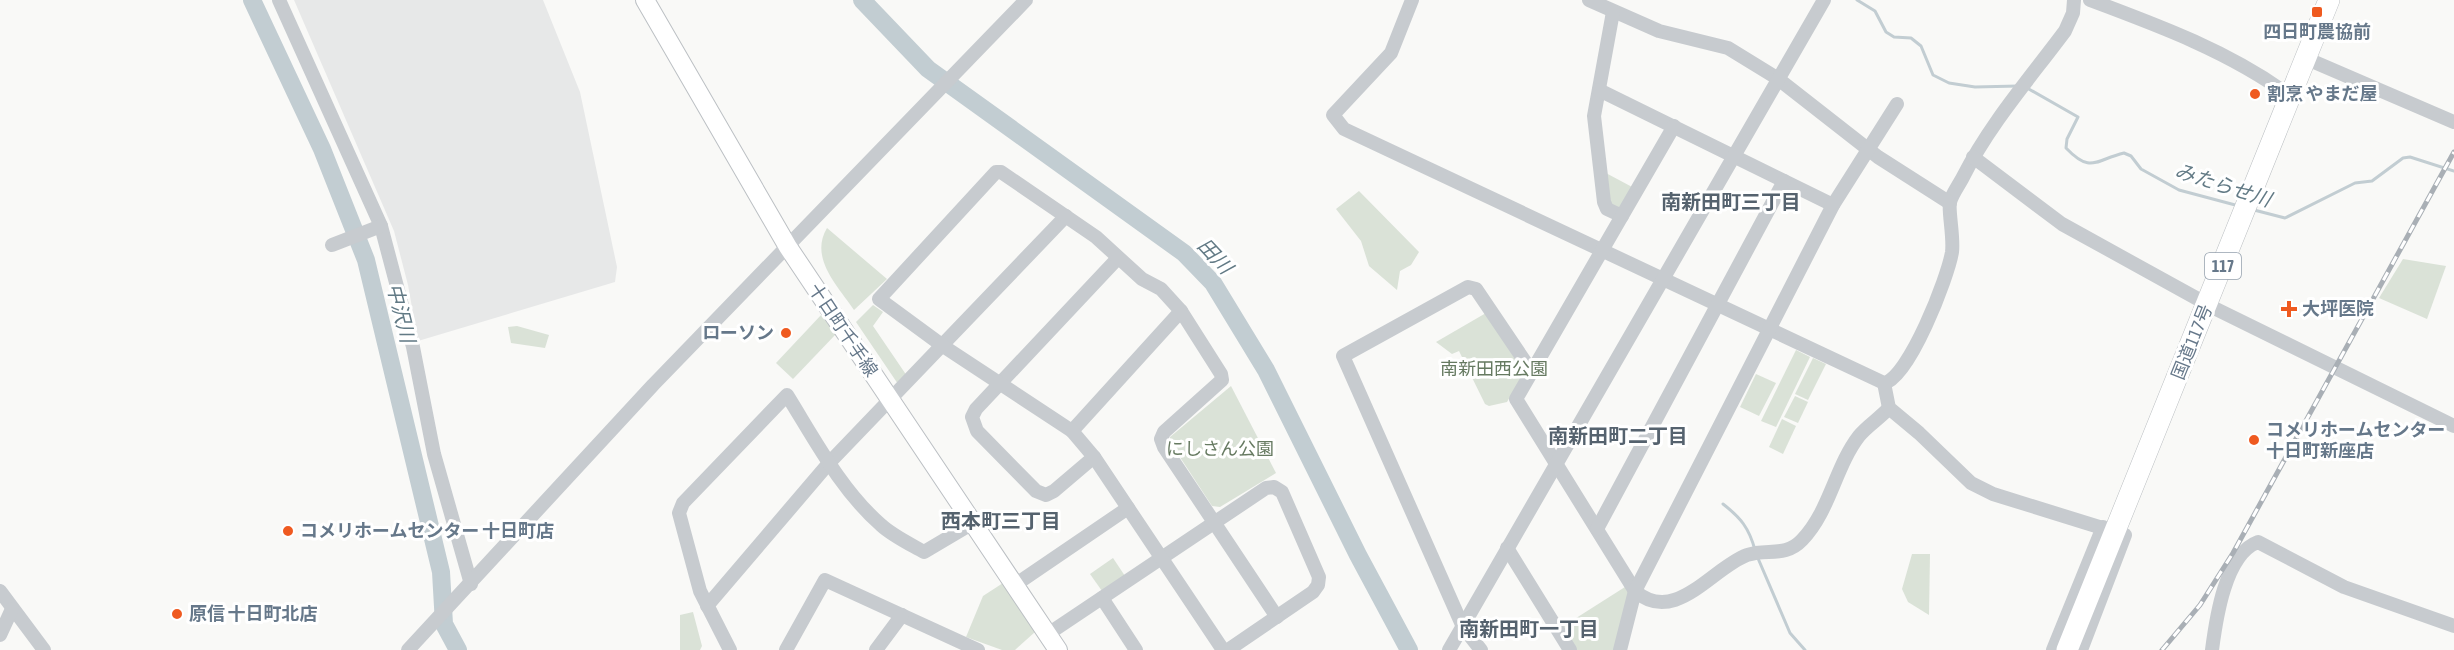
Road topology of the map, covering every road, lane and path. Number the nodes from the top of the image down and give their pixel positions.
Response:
1 (279, 0) edge
2 (645, 0) edge
3 (1026, 0) edge
4 (1412, 0) edge
5 (1588, 0) edge
6 (1824, 0) edge
7 (2074, 0) edge
8 (2090, 0) edge
9 (2329, 0) edge
10 (1613, 12) junction
11 (2306, 58) junction
12 (1777, 78) junction
13 (1599, 90) junction
14 (2290, 96) junction
15 (1897, 105) dead end
16 (2454, 122) edge
17 (1674, 126) junction
18 (1867, 148) junction
19 (1733, 155) junction
20 (1973, 157) junction
21 (1784, 181) junction
22 (1950, 203) junction
23 (1833, 205) junction
24 (1066, 216) junction
25 (1622, 216) junction
26 (378, 227) junction
27 (335, 243) dead end
28 (788, 247) junction
29 (1602, 250) junction
30 (1118, 258) junction
31 (1661, 279) junction
32 (2208, 304) junction
33 (1717, 306) junction
34 (1181, 311) junction
35 (1770, 331) junction
36 (943, 346) junction
37 (1532, 372) junction
38 (1884, 383) junction
39 (1001, 384) junction
40 (891, 401) junction
41 (1889, 408) junction
42 (2454, 426) edge
43 (1072, 431) junction
44 (1094, 457) junction
45 (1556, 462) junction
46 (829, 463) junction
47 (1128, 508) junction
48 (973, 523) junction
49 (1214, 523) junction
50 (1597, 529) junction
51 (2109, 529) junction
52 (1507, 548) junction
53 (1162, 558) junction
54 (1015, 585) junction
55 (467, 589) junction
56 (0, 591) edge
57 (1635, 591) junction
58 (1102, 598) junction
59 (707, 606) junction
60 (12, 609) junction
61 (902, 615) junction
62 (1277, 617) junction
63 (2454, 626) edge
64 (1463, 627) junction
65 (1048, 634) junction
66 (0, 635) edge
67 (44, 650) edge
68 (408, 650) edge
69 (730, 650) edge
70 (786, 650) edge
71 (876, 650) edge
72 (976, 650) edge
73 (1058, 650) edge
74 (1136, 650) edge
75 (1223, 650) edge
76 (1228, 650) edge
77 (1449, 650) edge
78 (1481, 650) edge
79 (1570, 650) edge
80 (1620, 650) edge
81 (2053, 650) edge
82 (2067, 650) edge
83 (2081, 650) edge
84 (2212, 650) edge

1 - 26 street
2 - 28 main road, 十日町千手線
3 - 28 street
4 - 29 street
5 - 10 street
6 - 12 street
7 - 20 street
8 - 14 street
9 - 11 highway, 国道117号 / 117
10 - 12 street
10 - 13 street
11 - 14 highway, 国道117号 / 117
11 - 16 street
12 - 18 street
12 - 19 street
13 - 17 street
13 - 25 street
14 - 32 highway, 国道117号 / 117
15 - 18 street
17 - 19 street
17 - 25 street
18 - 22 street
18 - 23 street
19 - 21 street
19 - 31 street
20 - 22 street
20 - 32 street
21 - 23 street
21 - 33 street
22 - 38 street
23 - 35 street
24 - 30 street
24 - 36 street
24 - 36 street
25 - 29 street
26 - 27 street
26 - 55 street
28 - 40 main road, 十日町千手線
28 - 55 street
29 - 31 street
29 - 37 street
30 - 34 street
30 - 39 street
31 - 33 street
31 - 45 street
32 - 42 street
32 - 51 highway, 国道117号 / 117
33 - 35 street
33 - 50 street
34 - 43 street
34 - 49 street
35 - 38 street
35 - 57 street
36 - 39 street
36 - 40 street
37 - 45 street
37 - 64 street
38 - 41 street
39 - 43 street
39 - 44 street
40 - 46 street
40 - 48 main road, 十日町千手線
41 - 51 street
41 - 57 street
43 - 44 street
44 - 47 street
45 - 50 street
45 - 52 street
46 - 48 street
46 - 59 street
46 - 59 street
47 - 53 street
47 - 54 street
48 - 54 main road, 十日町千手線
49 - 53 street
49 - 62 street
49 - 62 street
50 - 57 street
51 - 81 street
51 - 82 highway, 国道117号 / 117
51 - 83 street
52 - 64 street
52 - 79 street
53 - 58 street
53 - 75 street
54 - 65 main road, 十日町千手線
55 - 68 street
56 - 60 street
57 - 80 street
58 - 65 street
58 - 74 street
59 - 69 street
60 - 66 street
60 - 67 street
61 - 70 street
61 - 71 street
61 - 72 street
62 - 76 street
63 - 84 street
64 - 77 street
64 - 78 street
65 - 73 main road, 十日町千手線

